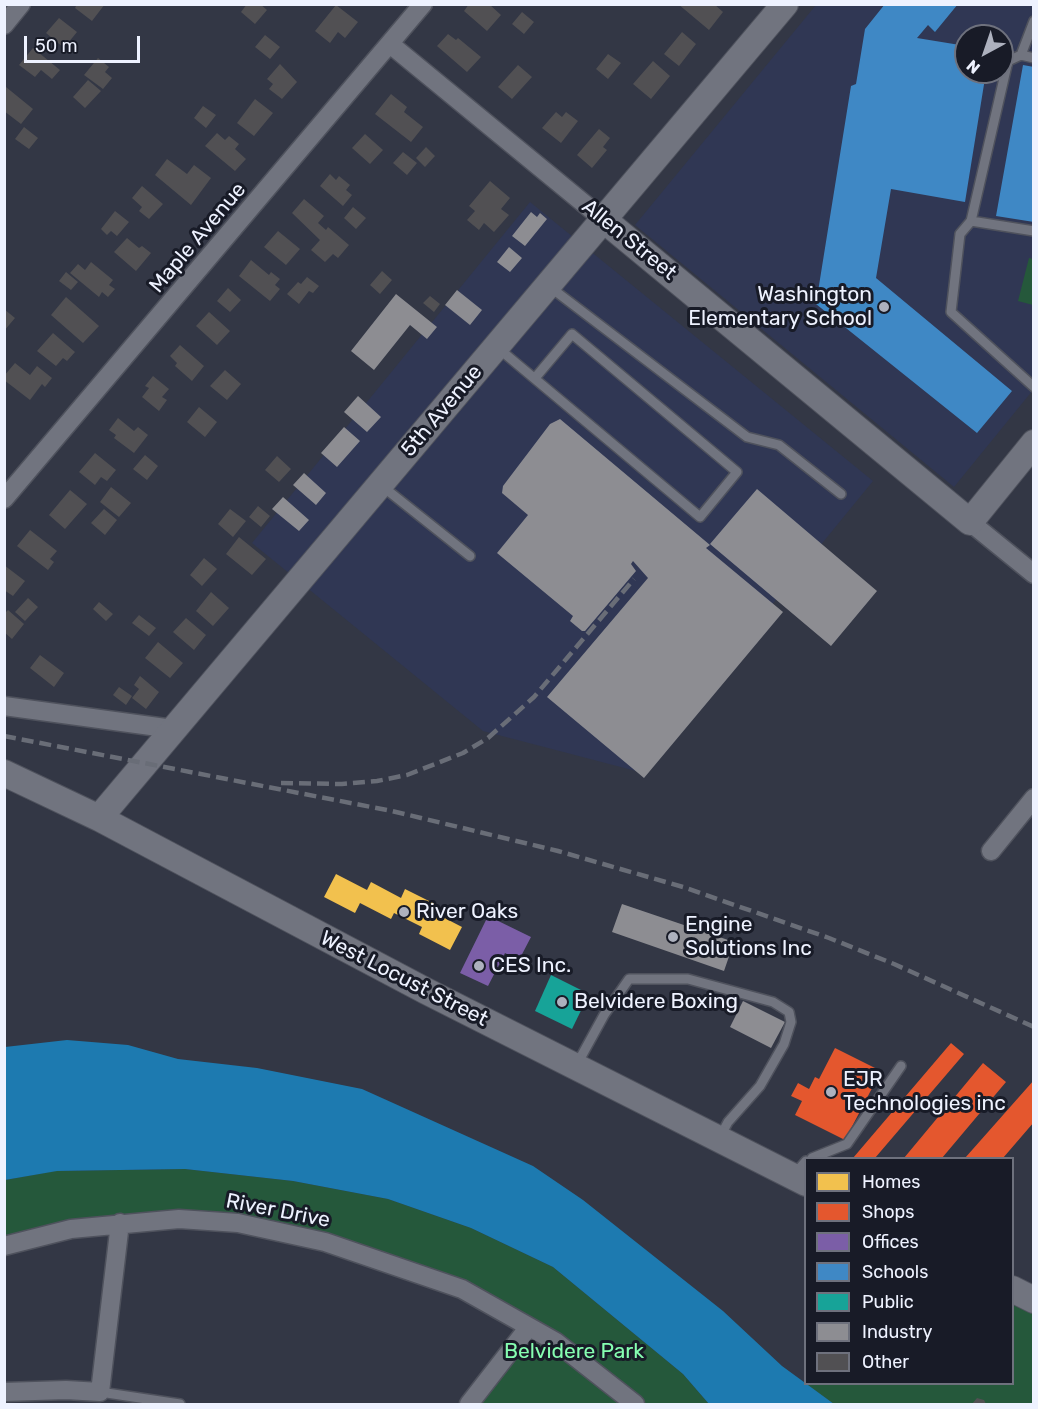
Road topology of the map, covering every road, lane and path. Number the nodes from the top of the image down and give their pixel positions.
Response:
1 (21, 4) edge
2 (785, 4) edge
3 (414, 8) edge
4 (1034, 21) edge
5 (4, 25) edge
6 (390, 44) junction
7 (1021, 55) junction
8 (1034, 58) edge
9 (604, 220) junction
10 (971, 221) junction
11 (1034, 231) edge
12 (548, 285) junction
13 (496, 346) junction
14 (535, 378) junction
15 (1034, 387) edge
16 (1034, 443) edge
17 (380, 484) junction
18 (842, 494) dead end
19 (4, 499) edge
20 (970, 522) junction
21 (470, 556) dead end
22 (1034, 574) edge
23 (4, 706) edge
24 (173, 729) junction
25 (4, 773) edge
26 (1034, 798) edge
27 (99, 818) junction
28 (991, 851) dead end
29 (901, 1066) dead end
30 (576, 1067) junction
31 (719, 1139) junction
32 (816, 1157) edge
33 (801, 1173) edge
34 (120, 1223) junction
35 (4, 1246) edge
36 (1014, 1290) edge
37 (1034, 1300) edge
38 (528, 1328) junction
39 (4, 1392) edge
40 (100, 1392) junction
41 (180, 1404) edge
42 (469, 1404) edge
43 (635, 1404) edge

1 - 5 street
2 - 9 street, 5th Avenue
3 - 6 street, Maple Avenue
4 - 7 lane
6 - 9 street, Allen Street
6 - 19 street, Maple Avenue
7 - 8 lane
7 - 10 lane
9 - 12 street, 5th Avenue
9 - 20 street, Allen Street
10 - 11 lane
10 - 15 lane
12 - 13 street, 5th Avenue
12 - 18 lane
13 - 14 lane
13 - 17 street, 5th Avenue
14 - 14 lane
16 - 20 street
17 - 21 lane
17 - 24 street, 5th Avenue
20 - 22 street, Allen Street
23 - 24 street
24 - 27 street, 5th Avenue
25 - 27 street, West Locust Street
26 - 28 street
27 - 30 street, West Locust Street
29 - 32 lane
30 - 31 street, West Locust Street
30 - 31 lane
31 - 33 street, West Locust Street
34 - 35 street, River Drive
34 - 38 street, River Drive
34 - 40 street
36 - 37 street
38 - 42 street
38 - 43 street, River Drive
39 - 40 street
40 - 41 lane

